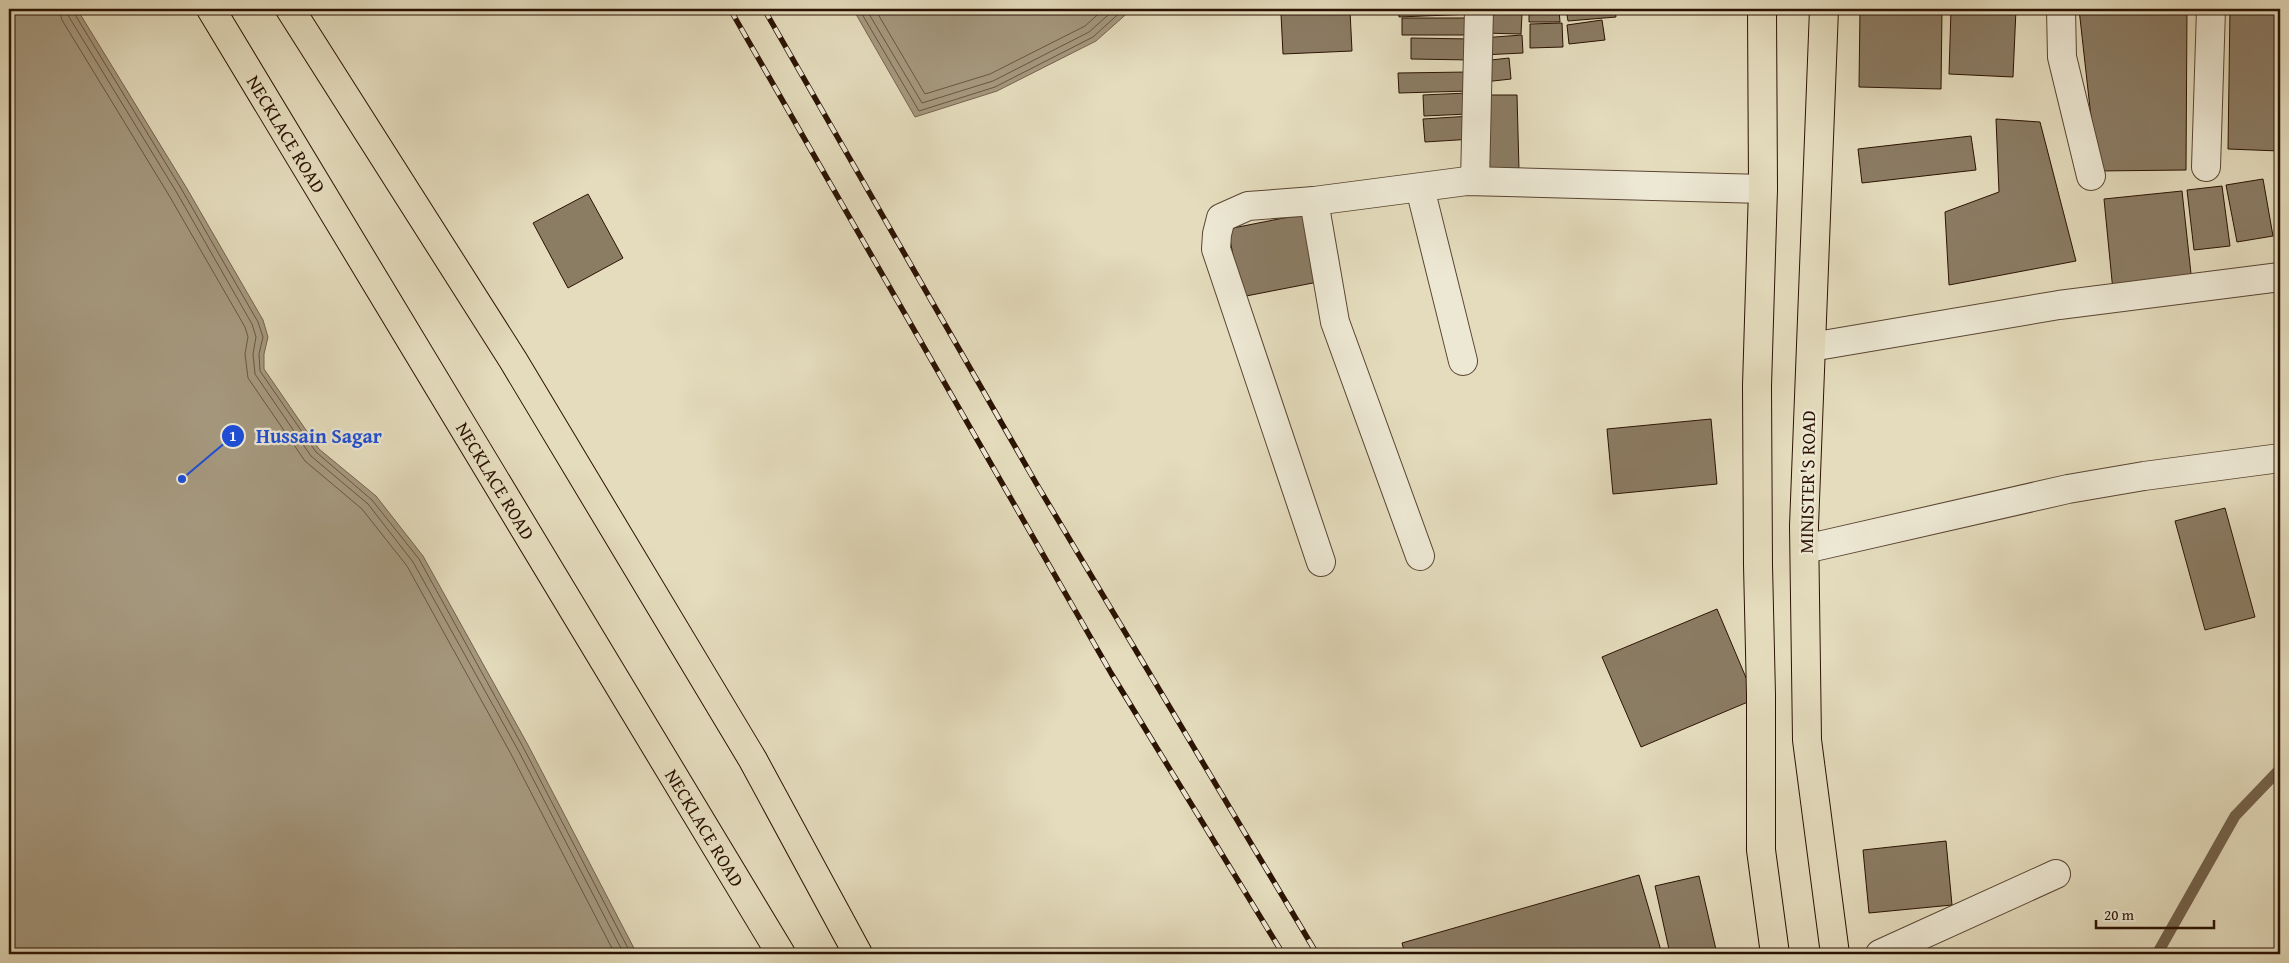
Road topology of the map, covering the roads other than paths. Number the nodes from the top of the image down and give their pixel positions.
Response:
1 (211, 9) edge
2 (290, 9) edge
3 (1480, 9) edge
4 (1762, 9) edge
5 (1824, 9) edge
6 (2061, 9) edge
7 (2211, 9) edge
8 (2206, 167) dead end
9 (2091, 176) dead end
10 (1475, 181) junction
11 (1420, 188) junction
12 (1763, 189) junction
13 (1314, 201) junction
14 (2280, 277) edge
15 (1811, 347) junction
16 (1463, 361) dead end
17 (2280, 458) edge
18 (1805, 549) junction
19 (1420, 556) dead end
20 (1321, 562) dead end
21 (2056, 874) dead end
22 (781, 954) edge
23 (858, 954) edge
24 (1775, 954) edge
25 (1835, 954) edge
26 (1880, 954) edge

1 - 22 main road, NECKLACE ROAD
2 - 23 main road
3 - 10 street
4 - 12 main road
5 - 15 main road, MINISTER'S ROAD
6 - 9 street
7 - 8 street
10 - 11 street
10 - 12 street
11 - 13 street
11 - 16 street
12 - 24 main road
13 - 19 street
13 - 20 street
14 - 15 street
15 - 18 main road, MINISTER'S ROAD
17 - 18 street
18 - 25 main road, MINISTER'S ROAD
21 - 26 street

